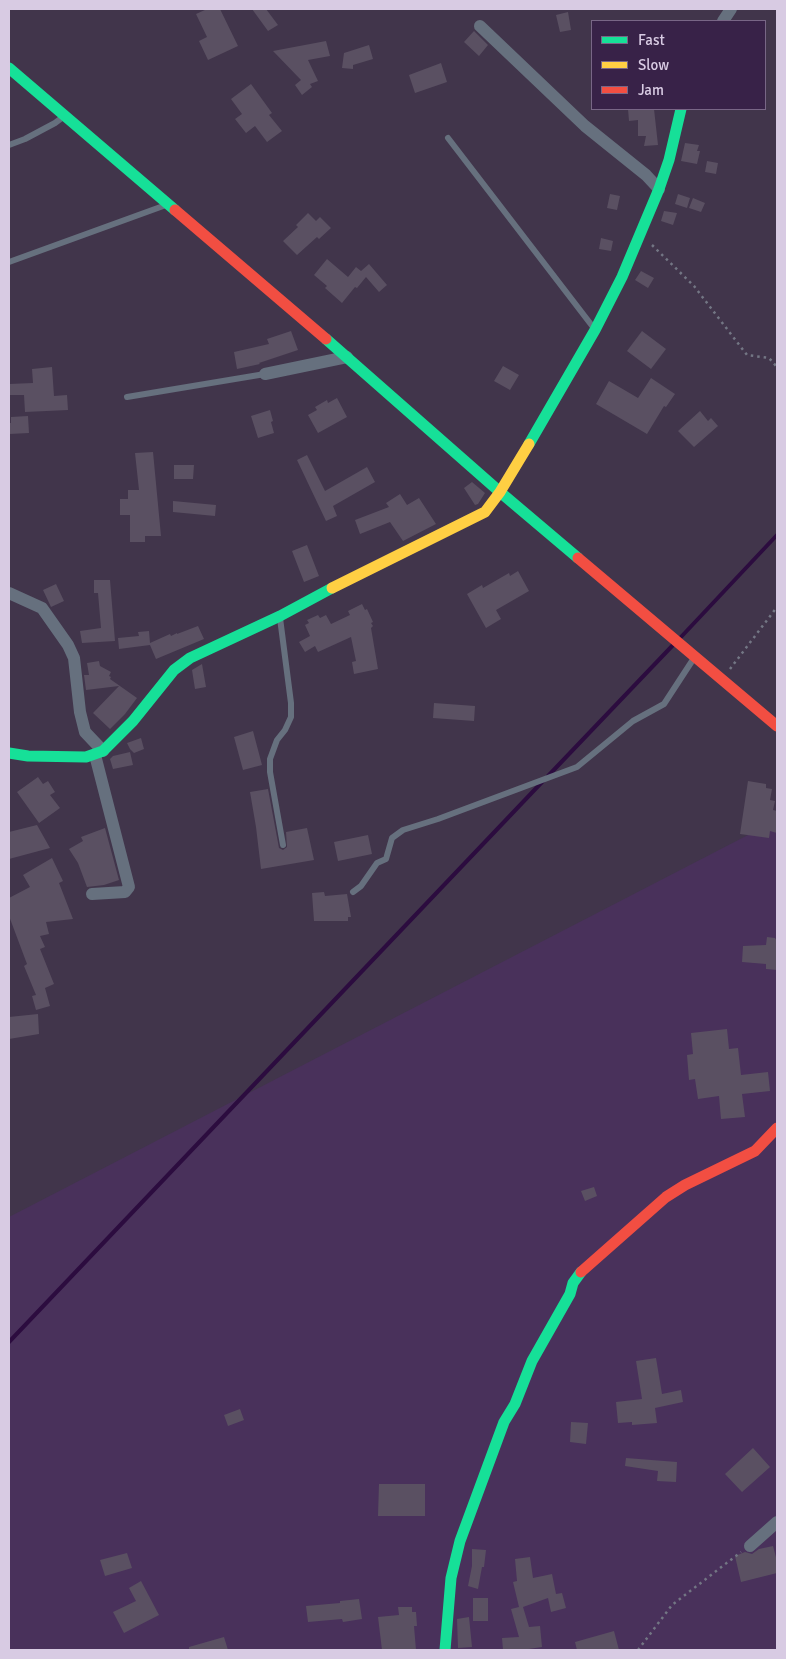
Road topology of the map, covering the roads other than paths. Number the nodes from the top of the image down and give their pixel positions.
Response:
1 (731, 9) edge
2 (724, 20) edge
3 (480, 26) dead end
4 (9, 68) edge
5 (681, 110) edge
6 (65, 115) junction
7 (448, 138) dead end
8 (9, 145) edge
9 (659, 189) junction
10 (169, 204) junction
11 (9, 262) edge
12 (595, 330) junction
13 (347, 357) junction
14 (265, 374) joint
15 (127, 397) dead end
16 (500, 492) junction
17 (9, 593) edge
18 (280, 616) junction
19 (694, 656) junction
20 (777, 726) edge
21 (9, 753) edge
22 (99, 753) junction
23 (28, 756) junction
24 (9, 763) edge
25 (283, 845) dead end
26 (353, 892) dead end
27 (92, 894) dead end
28 (777, 1128) edge
29 (777, 1522) edge
30 (750, 1546) road end
31 (446, 1650) edge

1 - 2 street
3 - 9 street
4 - 6 street
5 - 9 street
6 - 8 lane
6 - 10 street
7 - 12 lane
9 - 12 street
10 - 11 lane
10 - 13 street
12 - 16 street
13 - 14 street
13 - 16 street
14 - 15 lane
16 - 18 street
16 - 19 street
17 - 22 street
18 - 22 street
18 - 25 lane
19 - 20 street
19 - 26 lane
21 - 23 street
22 - 23 street
22 - 27 street
23 - 24 street
28 - 31 street
29 - 30 street

